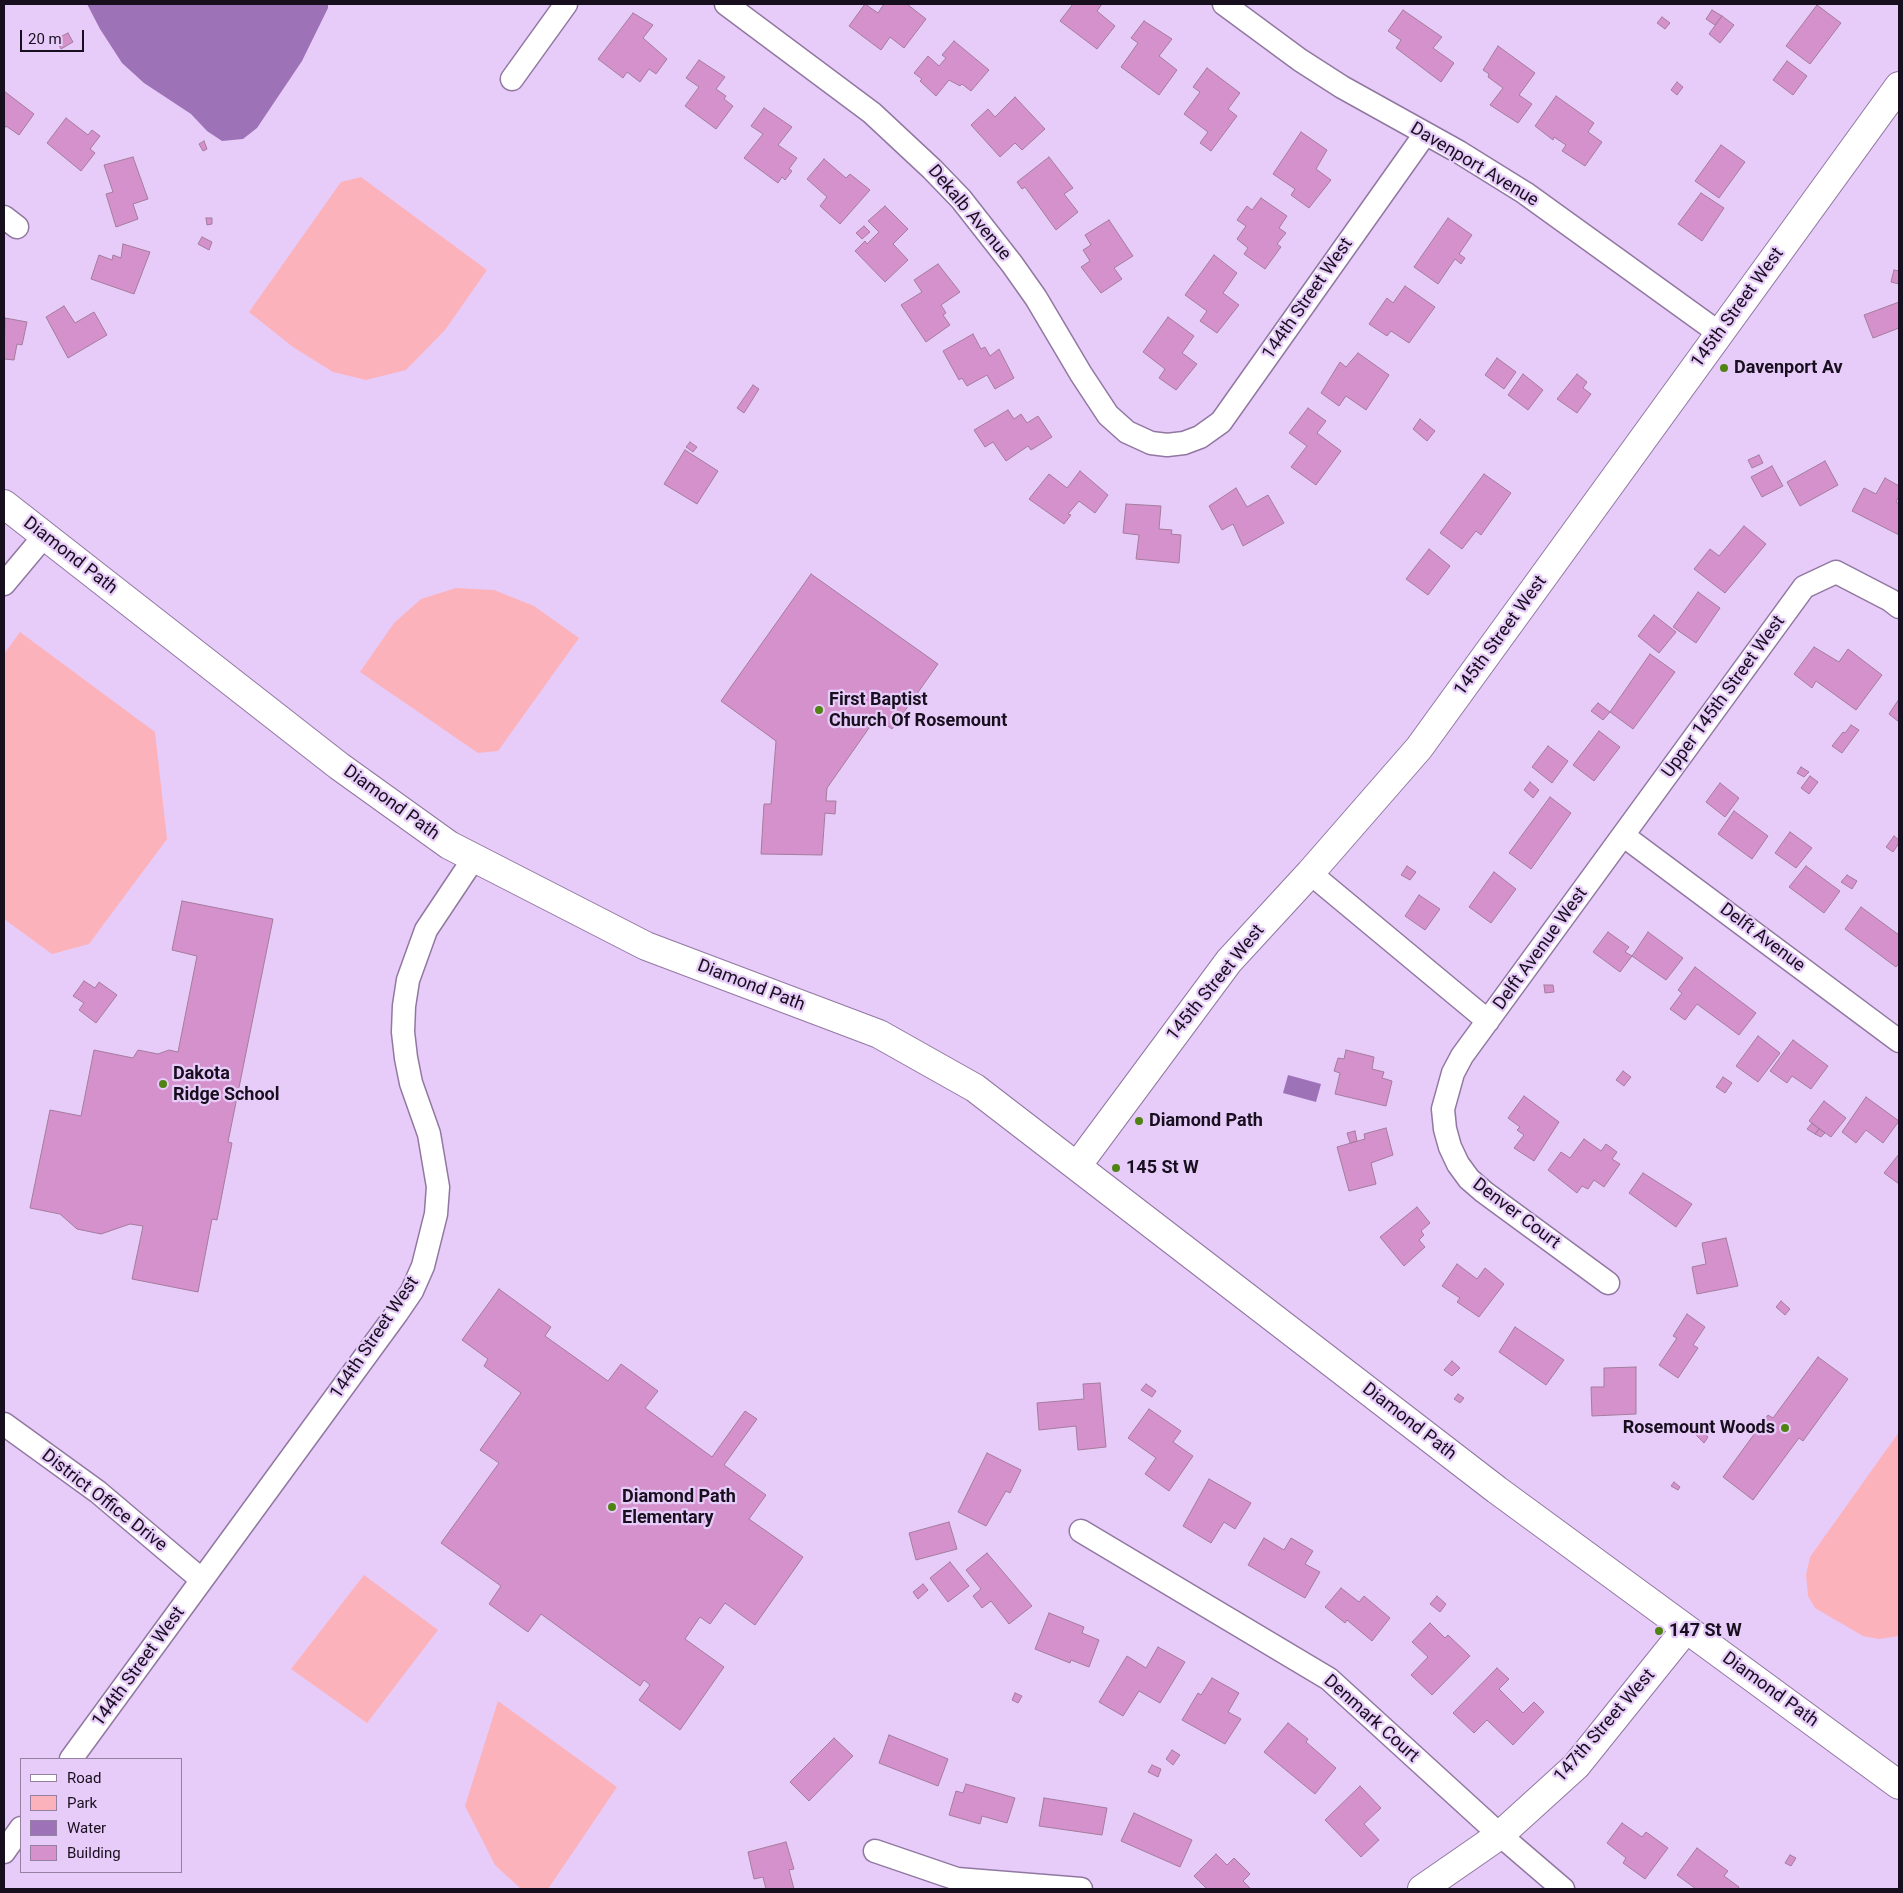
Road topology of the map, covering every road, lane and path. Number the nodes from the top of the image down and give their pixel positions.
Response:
1 (566, 4) edge
2 (726, 4) edge
3 (1224, 4) edge
4 (512, 79) dead end
5 (1899, 86) edge
6 (1425, 134) junction
7 (1719, 333) junction
8 (1175, 444) joint
9 (4, 504) edge
10 (45, 535) junction
11 (4, 584) edge
12 (1899, 607) edge
13 (1624, 836) junction
14 (474, 858) junction
15 (1310, 873) junction
16 (1488, 1021) junction
17 (1899, 1041) edge
18 (1077, 1166) junction
19 (1608, 1283) dead end
20 (4, 1424) edge
21 (1082, 1531) dead end
22 (202, 1580) junction
23 (1686, 1629) junction
24 (72, 1758) edge
25 (1899, 1785) edge
26 (20, 1829) edge
27 (1500, 1835) junction
28 (875, 1851) dead end
29 (4, 1852) edge
30 (1080, 1889) edge
31 (1422, 1889) edge
32 (1563, 1889) edge

1 - 4 street
2 - 8 street, Dekalb Avenue
3 - 6 street, Davenport Avenue
5 - 7 street, 145th Street West
6 - 7 street, Davenport Avenue
6 - 8 street, 144th Street West
7 - 15 street, 145th Street West
9 - 10 street, Diamond Path
10 - 11 street
10 - 14 street, Diamond Path
12 - 13 street, Upper 145th Street West
13 - 16 street, Delft Avenue West
13 - 17 street, Delft Avenue
14 - 18 street, Diamond Path
14 - 22 street, 144th Street West
15 - 16 street, Delft Avenue West
15 - 18 street, 145th Street West
16 - 19 street, Denver Court
18 - 23 street, Diamond Path
20 - 22 street, District Office Drive
21 - 27 street, Denmark Court
22 - 24 street, 144th Street West
23 - 25 street, Diamond Path
23 - 27 street, 147th Street West
26 - 29 street
27 - 31 street, 147th Street West
27 - 32 street, Denmark Court
28 - 30 street

